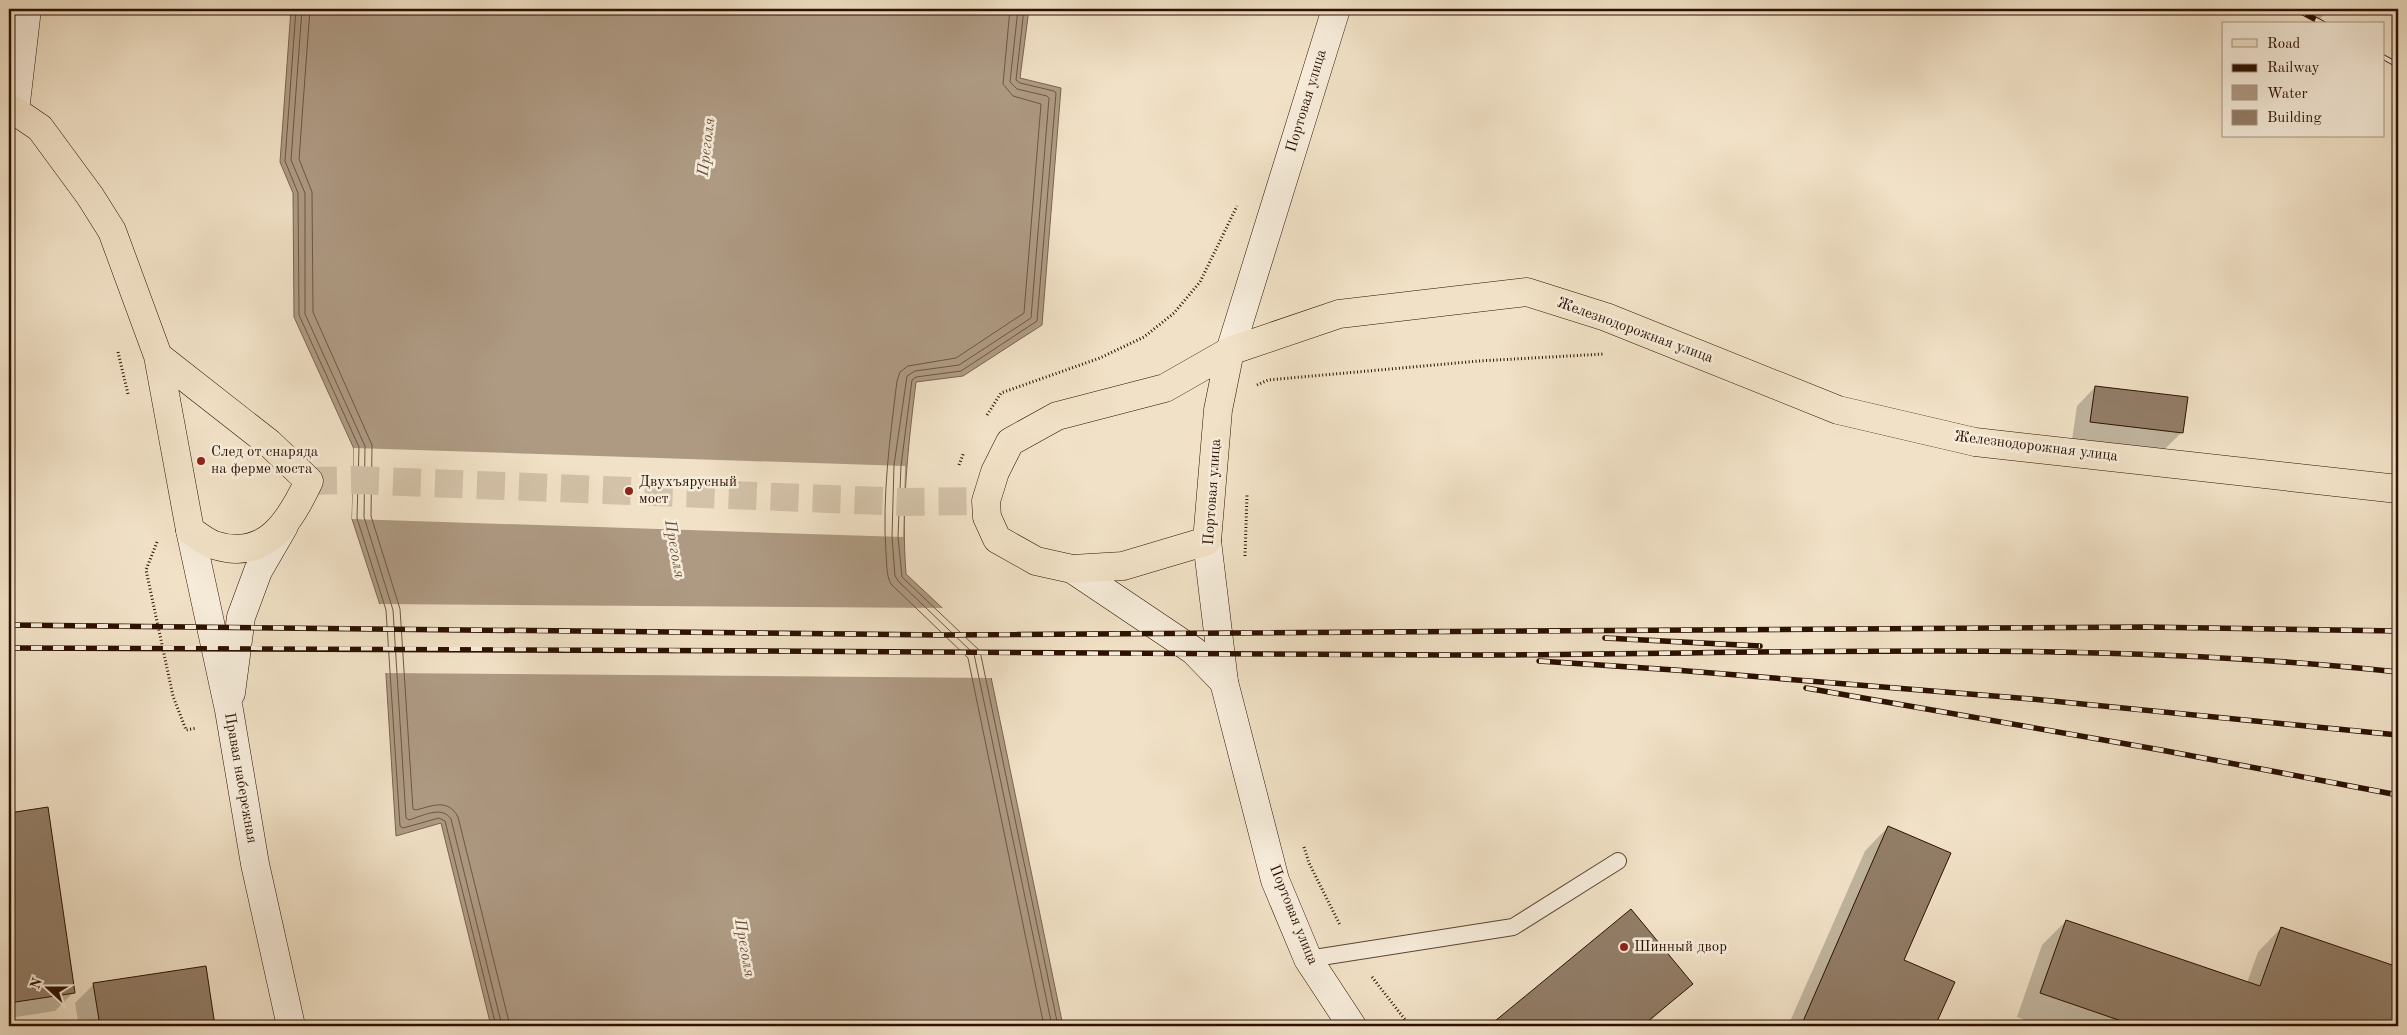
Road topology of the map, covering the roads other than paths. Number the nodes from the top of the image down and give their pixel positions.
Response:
1 (27, 9) edge
2 (1336, 9) edge
3 (12, 110) edge
4 (1230, 351) junction
5 (158, 356) junction
6 (2398, 489) edge
7 (284, 526) junction
8 (190, 530) junction
9 (1207, 541) junction
10 (1072, 569) junction
11 (1224, 682) junction
12 (230, 716) junction
13 (1618, 861) dead end
14 (1308, 958) junction
15 (291, 1026) edge
16 (1352, 1026) edge

1 - 3 main road
2 - 4 main road, Портовая улица
3 - 5 main road
4 - 6 main road, Железнодорожная улица
4 - 9 main road, Портовая улица
4 - 10 main road, Железнодорожная улица
5 - 7 main road
5 - 8 main road
7 - 8 main road
7 - 12 main road
8 - 12 main road, Правая набережная
9 - 10 main road, Железнодорожная улица
9 - 11 main road, Портовая улица
10 - 11 main road, Железнодорожная улица
11 - 14 main road, Портовая улица
12 - 15 main road, Правая набережная
13 - 14 lane
14 - 16 main road, Портовая улица

